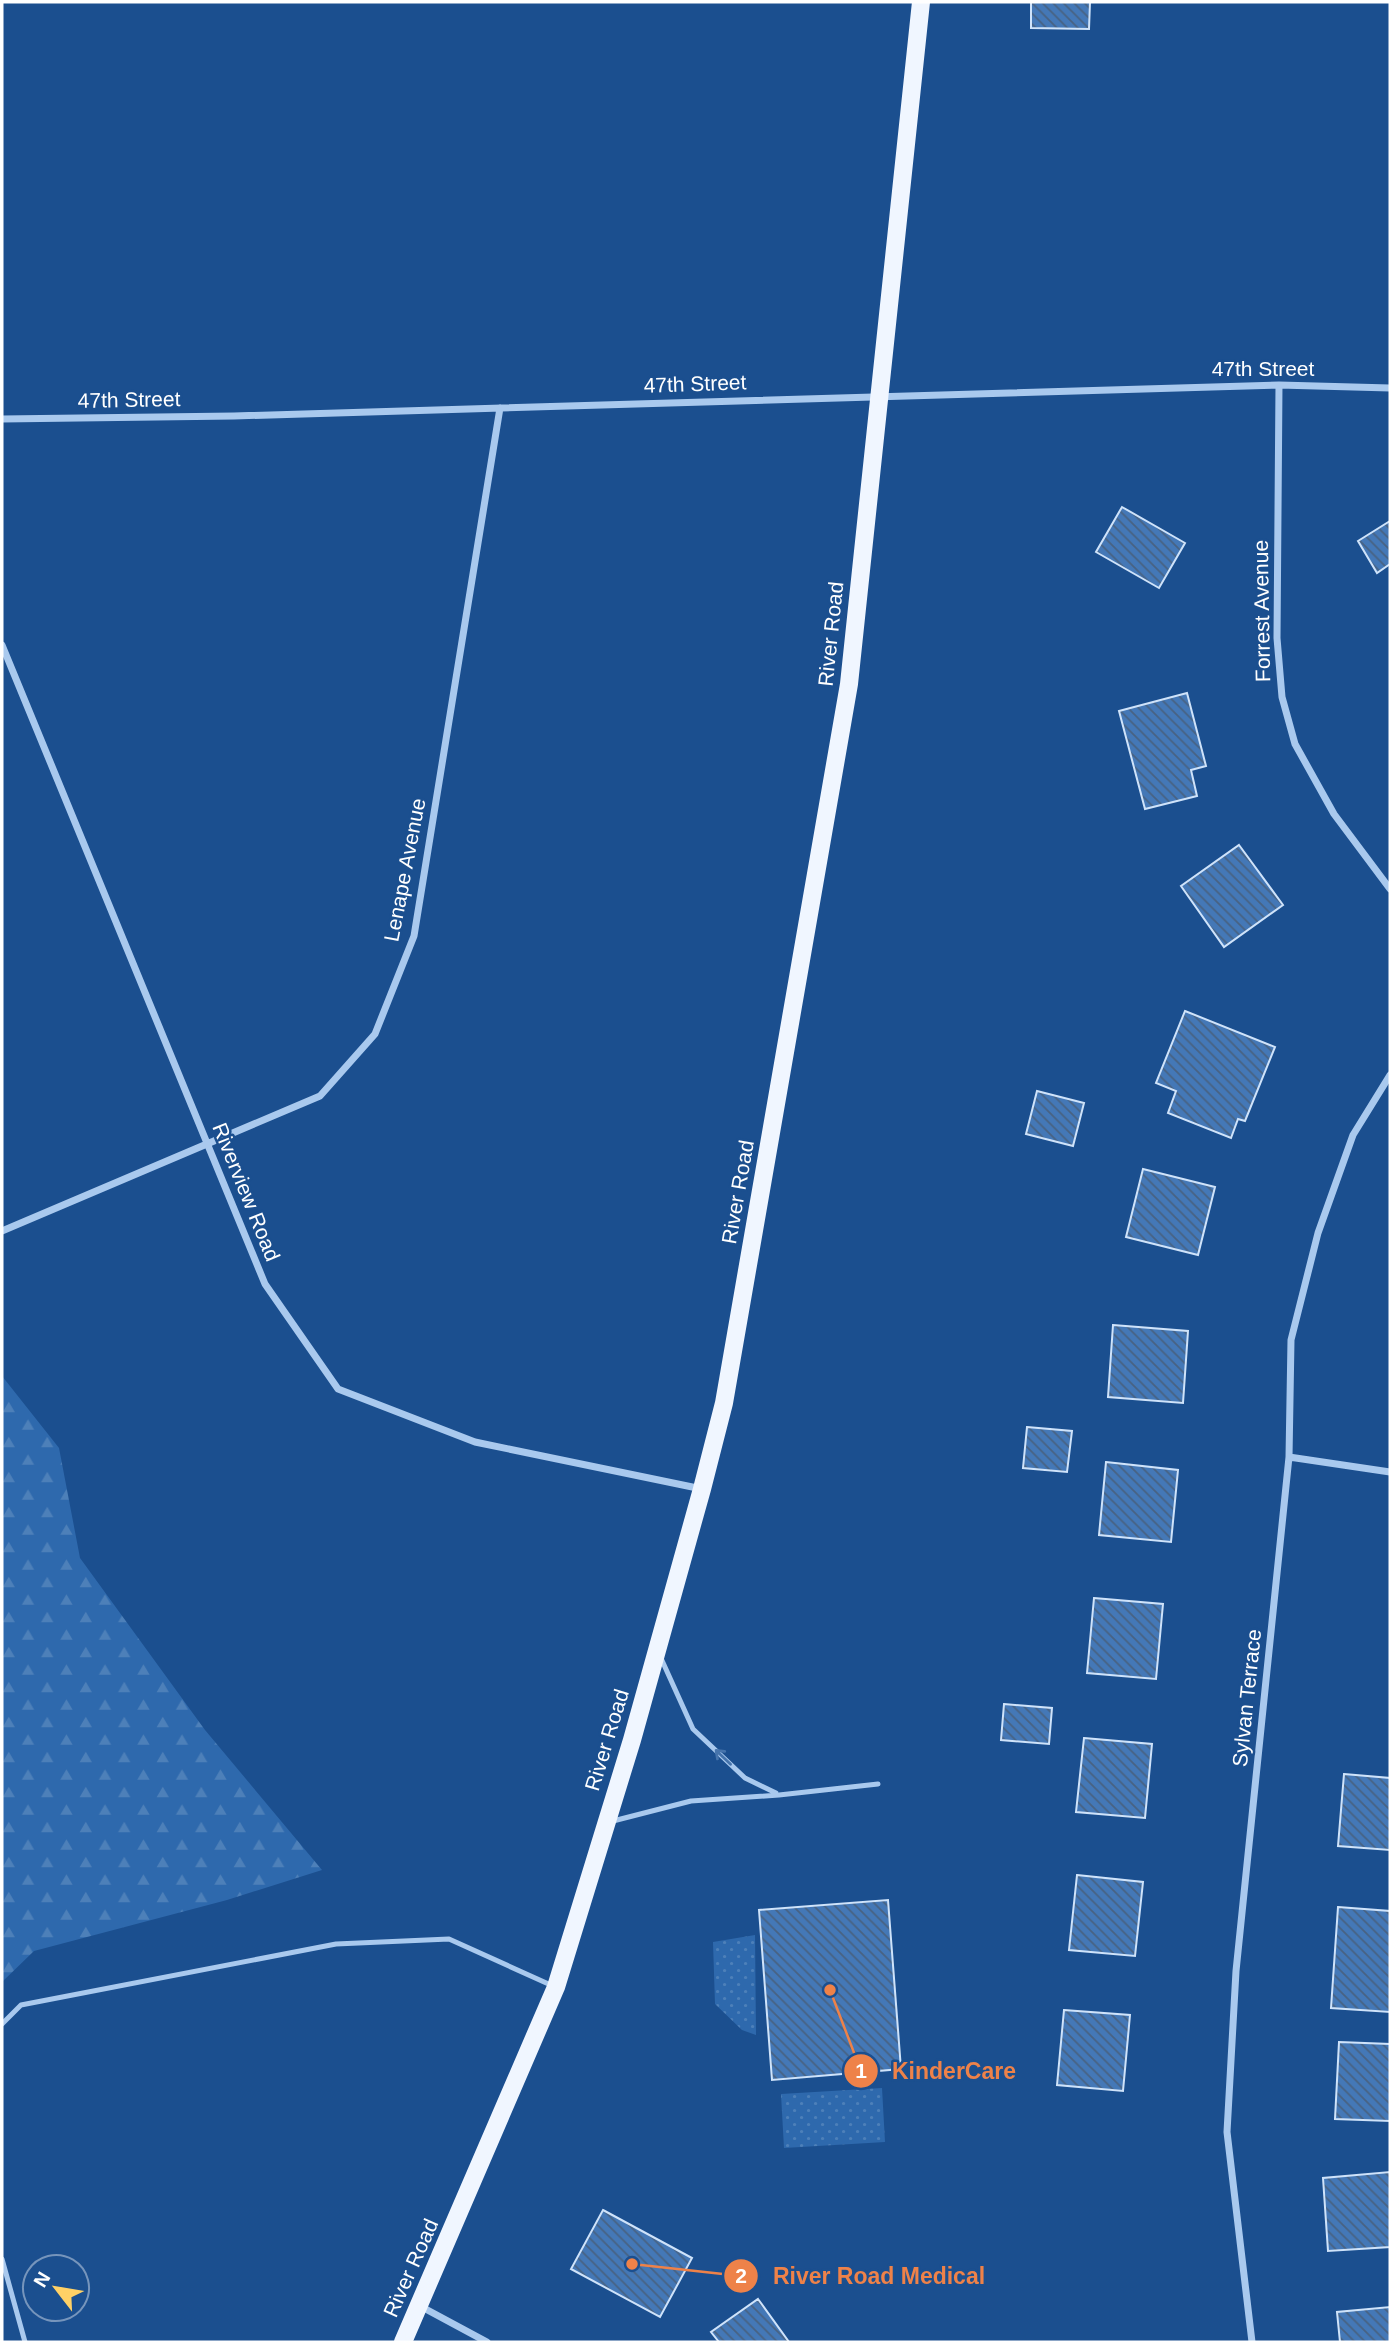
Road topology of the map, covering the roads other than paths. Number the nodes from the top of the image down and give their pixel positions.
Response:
1 (921, 2) edge
2 (1279, 385) junction
3 (1390, 388) edge
4 (879, 396) junction
5 (500, 408) junction
6 (2, 419) edge
7 (2, 645) edge
8 (1390, 889) edge
9 (1390, 1075) edge
10 (208, 1144) junction
11 (2, 1231) edge
12 (1289, 1457) junction
13 (1390, 1472) edge
14 (702, 1489) junction
15 (657, 1649) junction
16 (878, 1784) dead end
17 (779, 1795) junction
18 (606, 1823) junction
19 (556, 1987) junction
20 (2, 2024) edge
21 (2, 2259) edge
22 (420, 2306) junction
23 (25, 2342) edge
24 (403, 2342) edge
25 (487, 2342) edge
26 (1252, 2342) edge

1 - 4 main road, River Road
2 - 3 street, 47th Street
2 - 4 street, 47th Street
2 - 8 street, Forrest Avenue
4 - 5 street, 47th Street
4 - 14 main road, River Road
5 - 6 street, 47th Street
5 - 10 street, Lenape Avenue
7 - 10 street, Riverview Road
9 - 12 street, Sylvan Terrace
10 - 11 street, Lenape Avenue
10 - 14 street, Riverview Road
12 - 13 street
12 - 26 street, Sylvan Terrace
14 - 15 main road, River Road
17 -> 15 lane
15 - 18 main road, River Road
16 - 17 lane
17 - 18 lane
18 - 19 main road, River Road
19 - 20 lane
19 - 22 main road, River Road
21 - 23 lane
22 - 24 main road, River Road
22 - 25 street

